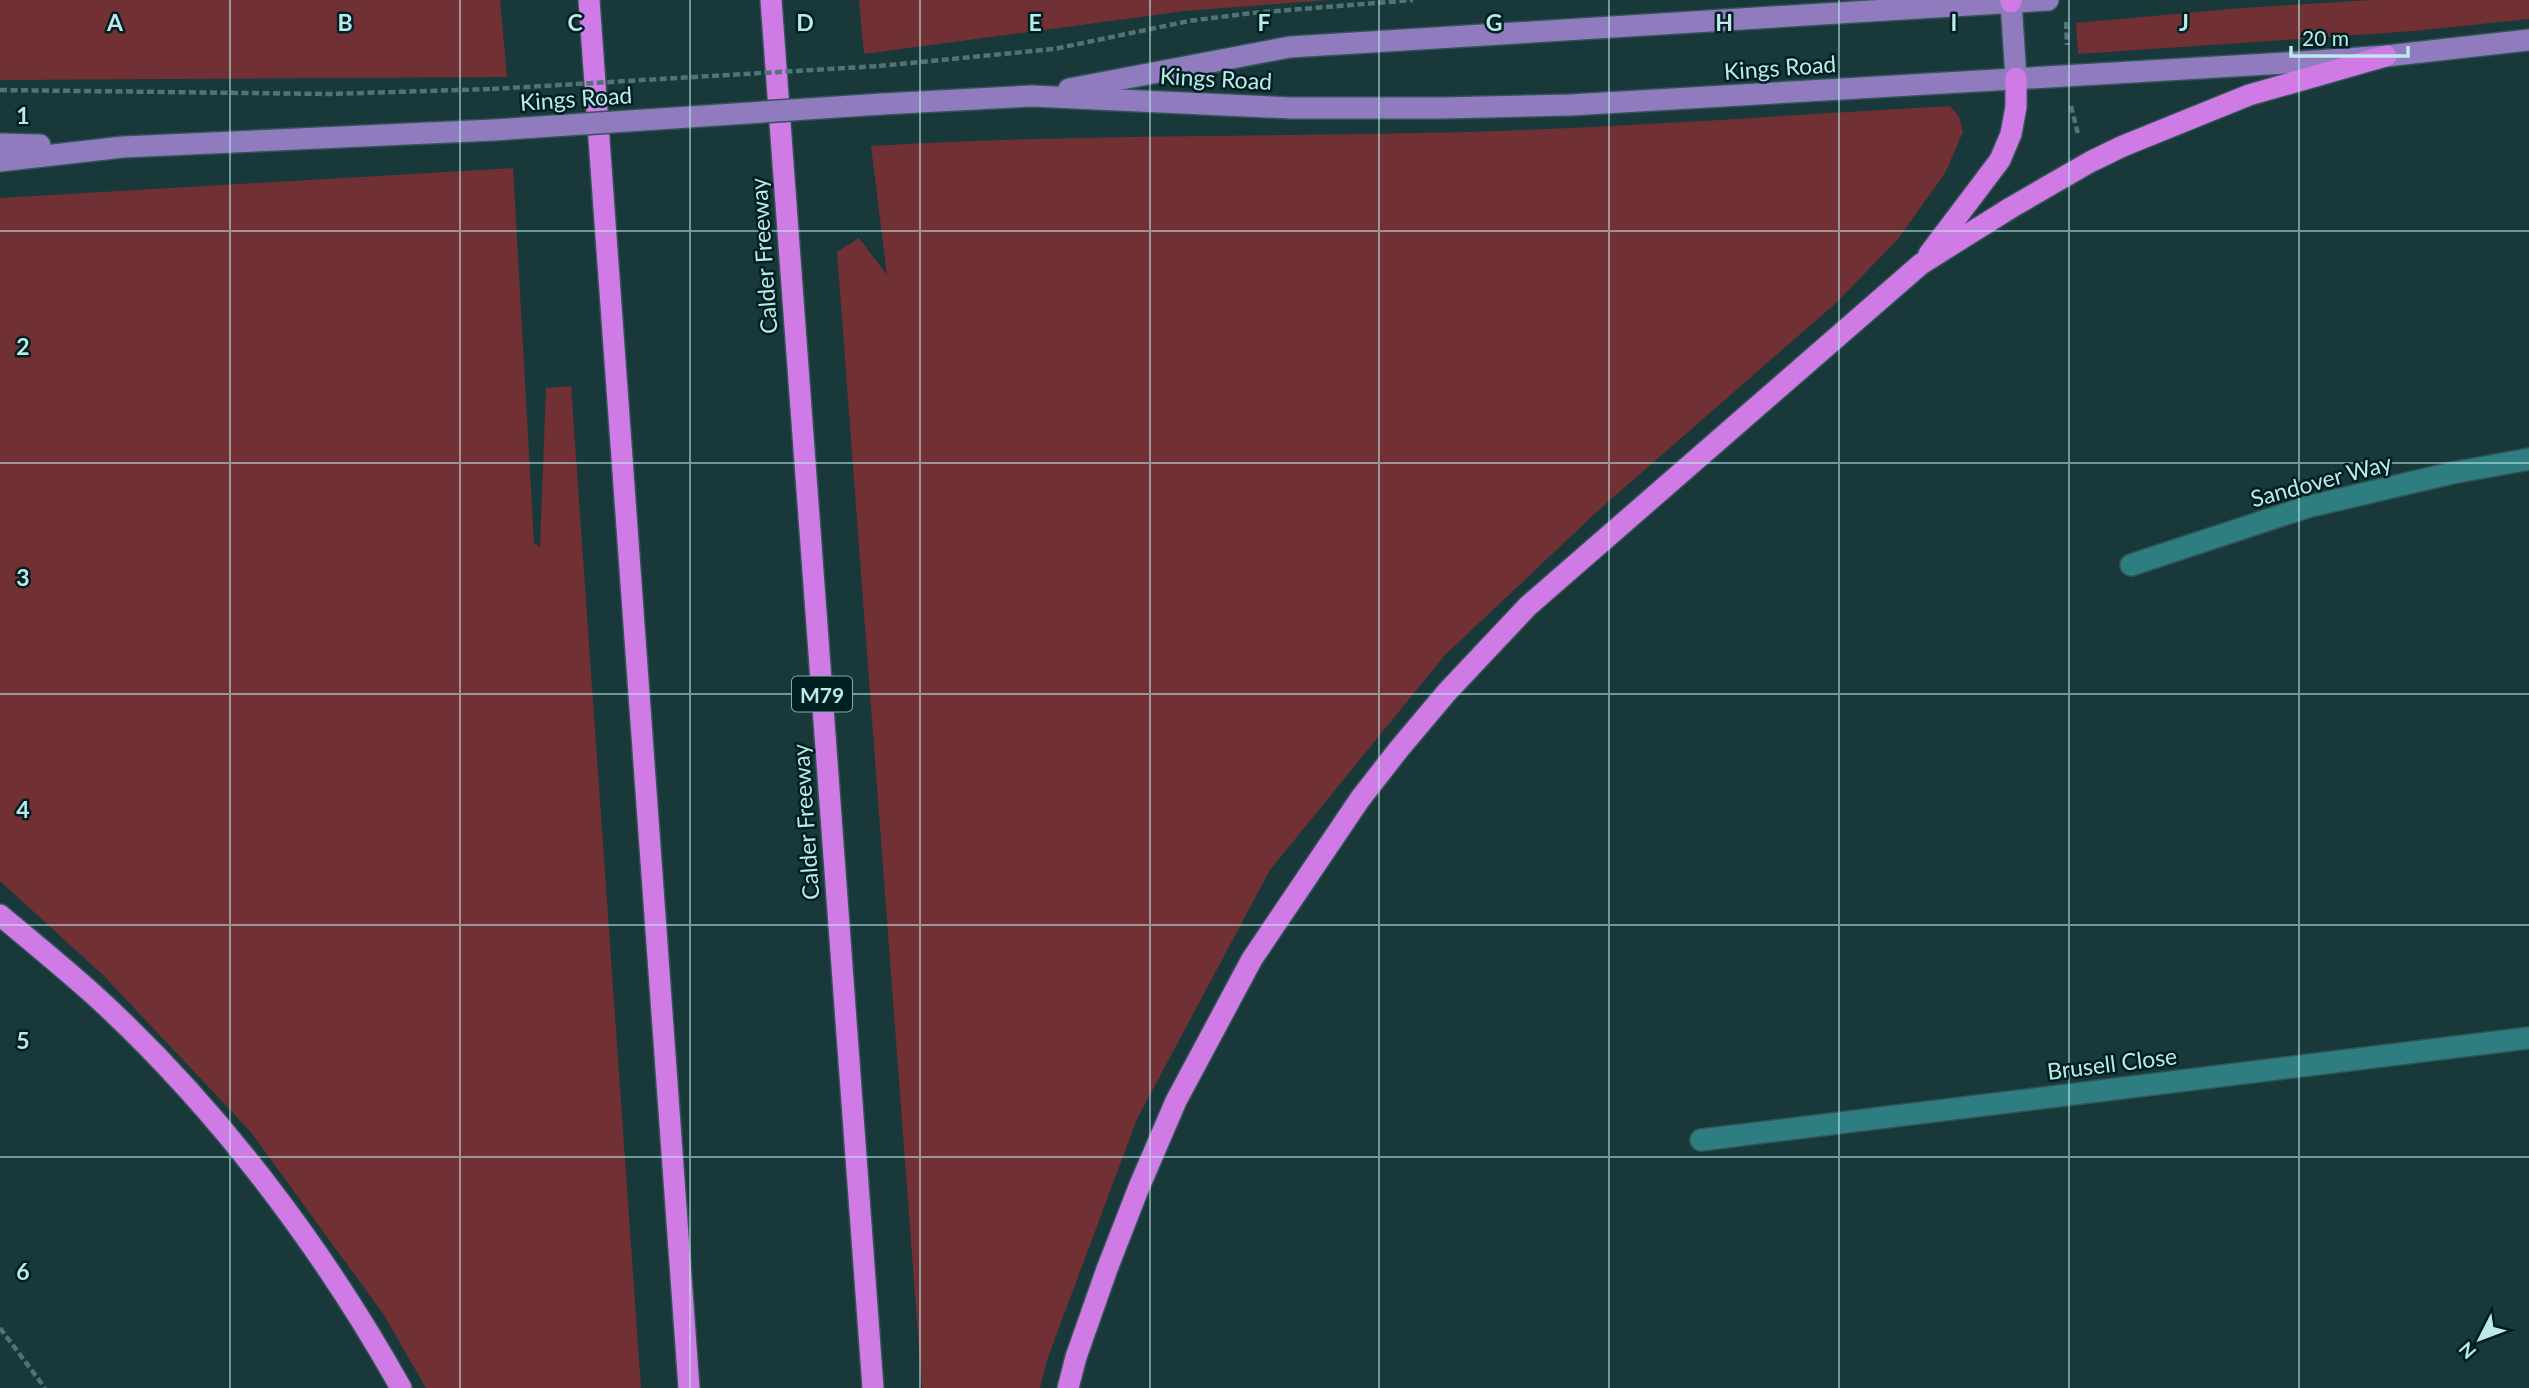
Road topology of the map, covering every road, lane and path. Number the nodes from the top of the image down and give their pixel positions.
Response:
1 (589, 0) edge
2 (771, 0) edge
3 (1413, 0) edge
4 (2048, 0) edge
5 (2011, 1) edge
6 (2529, 40) edge
7 (2385, 56) junction
8 (2016, 78) junction
9 (0, 90) edge
10 (1032, 96) junction
11 (0, 144) edge
12 (123, 147) junction
13 (0, 161) edge
14 (1921, 264) junction
15 (2529, 459) edge
16 (2131, 565) dead end
17 (0, 915) edge
18 (2529, 1038) edge
19 (1701, 1140) dead end
20 (0, 1328) edge
21 (45, 1388) edge
22 (401, 1388) edge
23 (689, 1388) edge
24 (873, 1388) edge
25 (1068, 1388) edge

1 - 23 highway
2 - 24 highway, Calder Freeway / M79
3 - 9 path, bridge
4 - 5 main road, Kings Road
5 - 8 main road
5 - 10 main road, Kings Road
6 - 7 main road, Kings Road
7 - 8 main road, Kings Road
7 - 14 highway
8 - 10 main road, Kings Road
8 - 14 highway
10 - 12 main road, Kings Road, bridge
11 - 12 main road, Kings Road
12 - 13 main road, Kings Road
14 - 25 highway
15 - 16 street, Sandover Way
17 - 22 highway
18 - 19 street, Brusell Close
20 - 21 path

